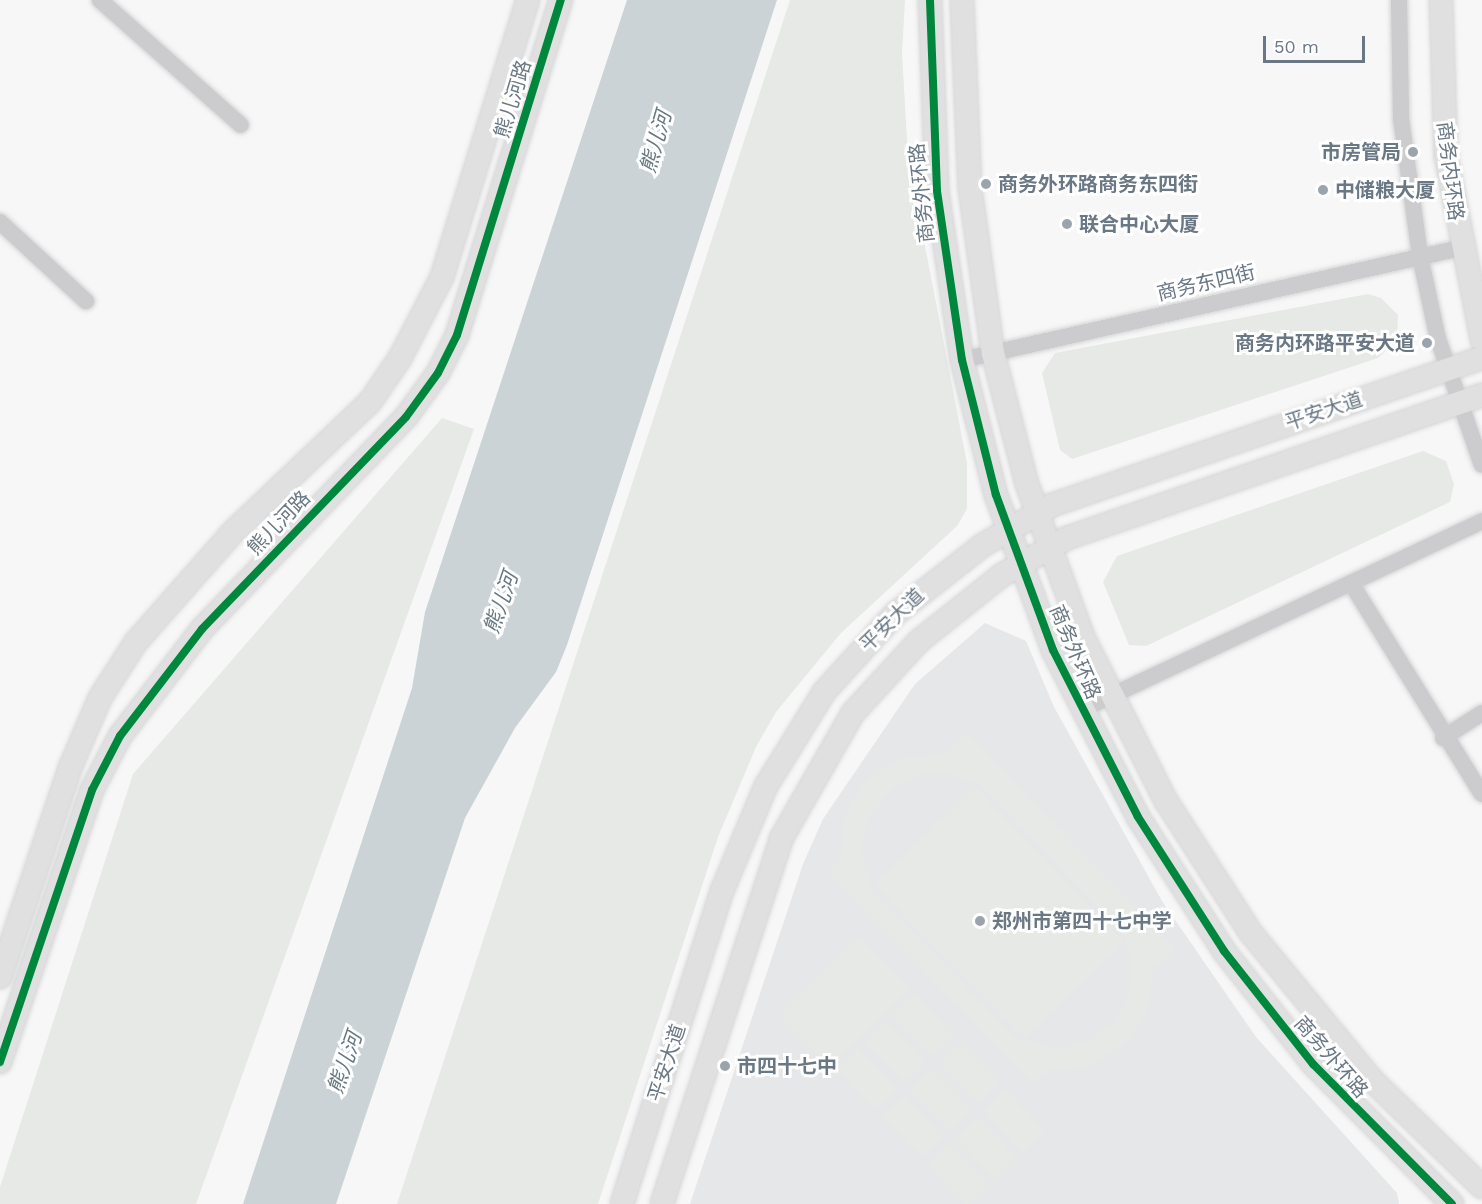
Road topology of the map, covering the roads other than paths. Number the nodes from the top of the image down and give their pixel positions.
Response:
1 (100, 0) edge
2 (528, 0) edge
3 (561, 0) edge
4 (930, 0) edge
5 (962, 0) edge
6 (1399, 0) edge
7 (1441, 0) edge
8 (241, 125) dead end
9 (0, 222) edge
10 (1460, 248) junction
11 (1420, 256) junction
12 (86, 301) dead end
13 (1482, 340) edge
14 (993, 353) junction
15 (1482, 358) edge
16 (962, 360) junction
17 (1448, 370) junction
18 (1482, 395) edge
19 (1459, 403) junction
20 (1482, 465) edge
21 (1038, 513) junction
22 (1482, 521) edge
23 (1010, 528) junction
24 (1050, 547) junction
25 (1022, 563) junction
26 (1351, 583) junction
27 (1110, 697) junction
28 (1081, 710) junction
29 (1482, 712) edge
30 (1443, 738) junction
31 (1482, 794) edge
32 (24, 913) junction
33 (46, 918) junction
34 (0, 977) edge
35 (0, 1062) edge
36 (1482, 1187) edge
37 (622, 1204) edge
38 (662, 1204) edge
39 (1452, 1204) edge

1 - 8 street
2 - 32 street, 熊儿河路
3 - 33 street, 熊儿河路
4 - 16 street, 商务外环路
5 - 14 street, 商务外环路
6 - 11 street
7 - 10 street, 商务内环路
9 - 12 street
10 - 11 street, 商务东四街
10 - 13 street, 商务内环路
11 - 14 street, 商务东四街
11 - 17 street
14 - 16 street, 商务东四街
14 - 21 street, 商务外环路
15 - 17 street, 平安大道
16 - 23 street, 商务外环路
17 - 19 street
17 - 21 street, 平安大道
18 - 19 street, 平安大道
19 - 20 street
19 - 24 street, 平安大道
21 - 23 street, 平安大道
21 - 24 street, 商务外环路
22 - 26 street
23 - 25 street, 商务外环路
23 - 37 street, 平安大道
24 - 25 street, 平安大道
24 - 27 street, 商务外环路
25 - 28 street, 商务外环路
25 - 38 street, 平安大道
26 - 27 street
26 - 30 street
27 - 28 street
27 - 36 street, 商务外环路
28 - 39 street, 商务外环路
29 - 30 street
30 - 31 street
32 - 33 street
32 - 34 street, 熊儿河路
33 - 35 street, 熊儿河路

